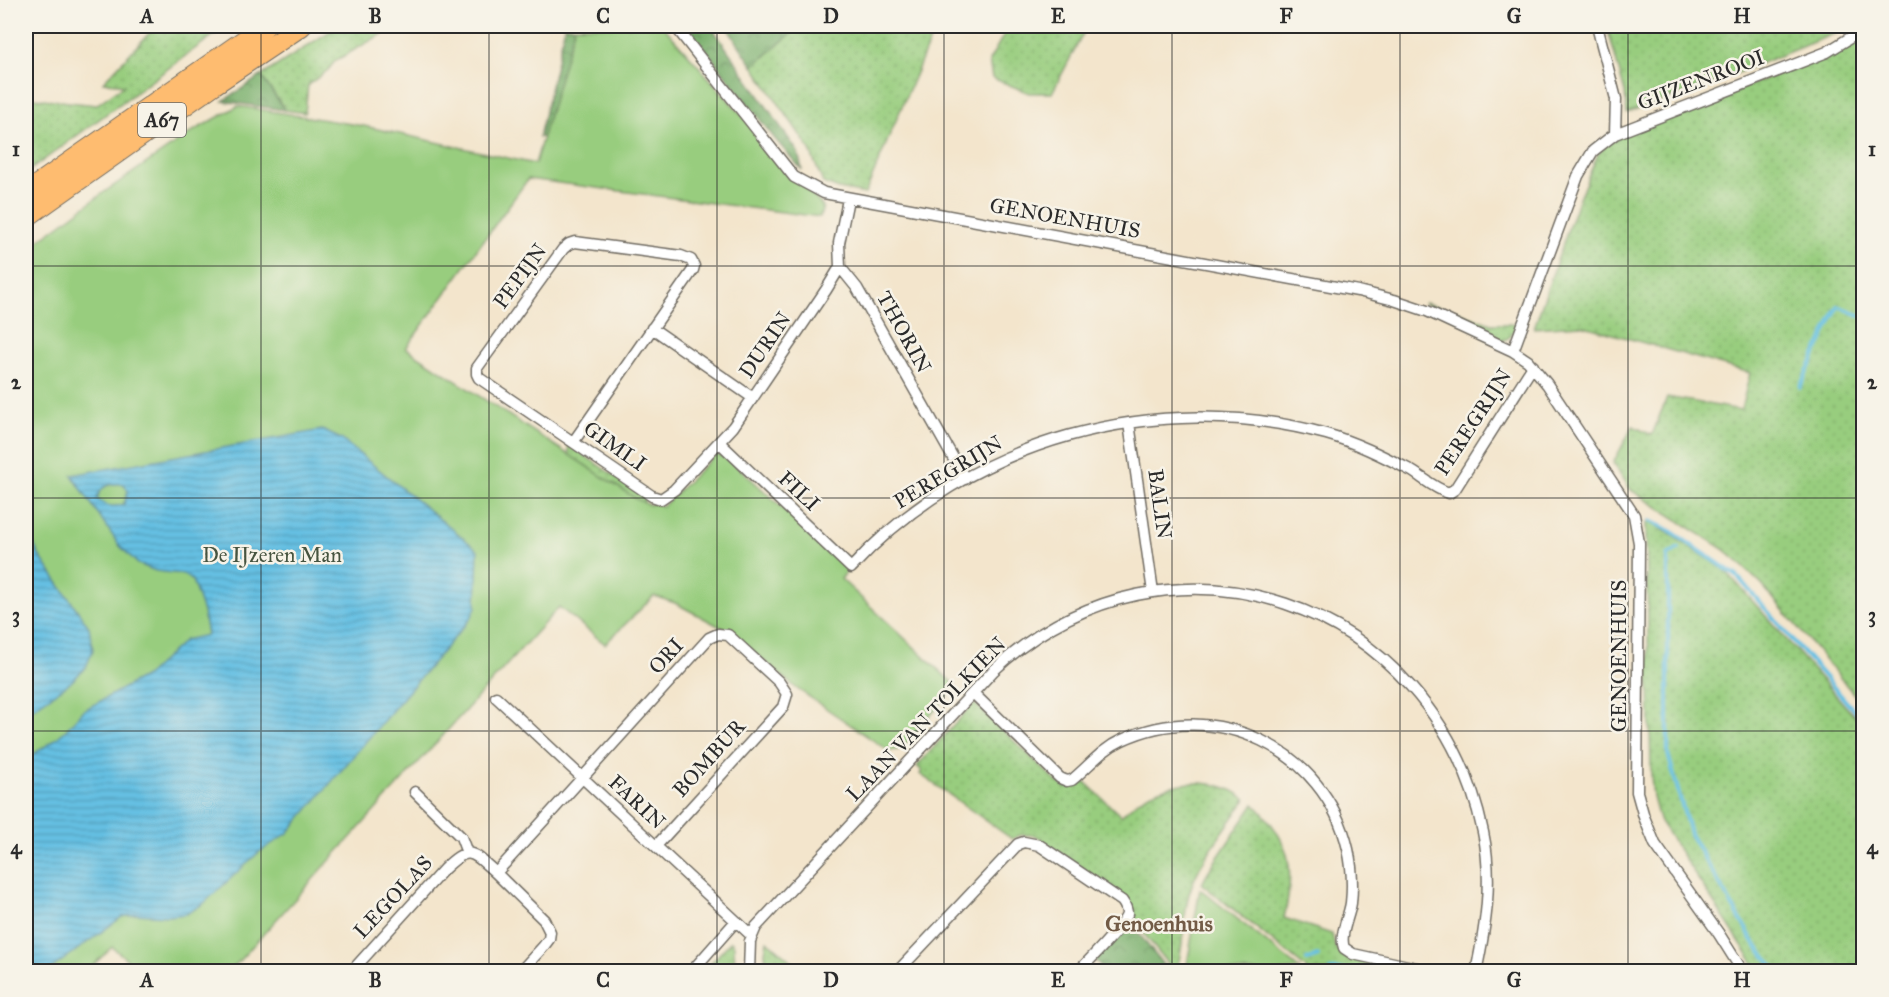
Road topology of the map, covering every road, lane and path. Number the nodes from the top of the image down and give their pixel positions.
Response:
1 (301, 26) edge
2 (675, 26) edge
3 (1597, 26) edge
4 (260, 28) edge
5 (1863, 28) edge
6 (1615, 134) junction
7 (26, 193) edge
8 (848, 199) junction
9 (26, 217) edge
10 (840, 267) junction
11 (652, 328) junction
12 (1513, 351) junction
13 (1533, 366) junction
14 (479, 378) joint
15 (753, 398) junction
16 (1129, 423) junction
17 (574, 441) junction
18 (720, 443) junction
19 (965, 479) junction
20 (851, 568) joint
21 (1153, 592) junction
22 (973, 693) junction
23 (787, 694) joint
24 (496, 697) dead end
25 (583, 778) junction
26 (416, 792) dead end
27 (656, 846) junction
28 (467, 853) junction
29 (496, 873) junction
30 (736, 921) junction
31 (751, 935) junction
32 (351, 972) edge
33 (520, 972) edge
34 (691, 972) edge
35 (749, 972) edge
36 (897, 972) edge
37 (1078, 972) edge
38 (1435, 972) edge
39 (1476, 972) edge
40 (1743, 972) edge

1 - 9 highway, A67
2 - 8 street, GENOENHUIS
3 - 6 street
4 - 7 highway, A67
5 - 6 street, GIJZENROOI
6 - 12 street
8 - 10 street
8 - 12 street, GENOENHUIS
10 - 15 street, DURIN
10 - 19 street, THORIN
11 - 14 street, PEPIJN
11 - 15 street
11 - 17 street
12 - 13 street, GENOENHUIS
13 - 16 street, PEREGRIJN
13 - 40 street, GENOENHUIS
14 - 17 street, GIMLI
15 - 18 street, DURIN
16 - 19 street, PEREGRIJN
16 - 21 street, BALIN
17 - 18 street, GIMLI
18 - 20 street, FILI
19 - 20 street, PEREGRIJN
21 - 22 street, LAAN VAN TOLKIEN
21 - 39 street, LAAN VAN TOLKIEN
22 - 31 street, LAAN VAN TOLKIEN
22 - 38 street
23 - 25 street, ORI
23 - 27 street, BOMBUR
24 - 25 street, FARIN
25 - 27 street, FARIN
25 - 29 street
26 - 28 street
27 - 30 street, FARIN
28 - 29 street
28 - 32 street, LEGOLAS
29 - 33 street
30 - 31 street, FARIN
30 - 34 street
31 - 35 street
36 - 37 street

